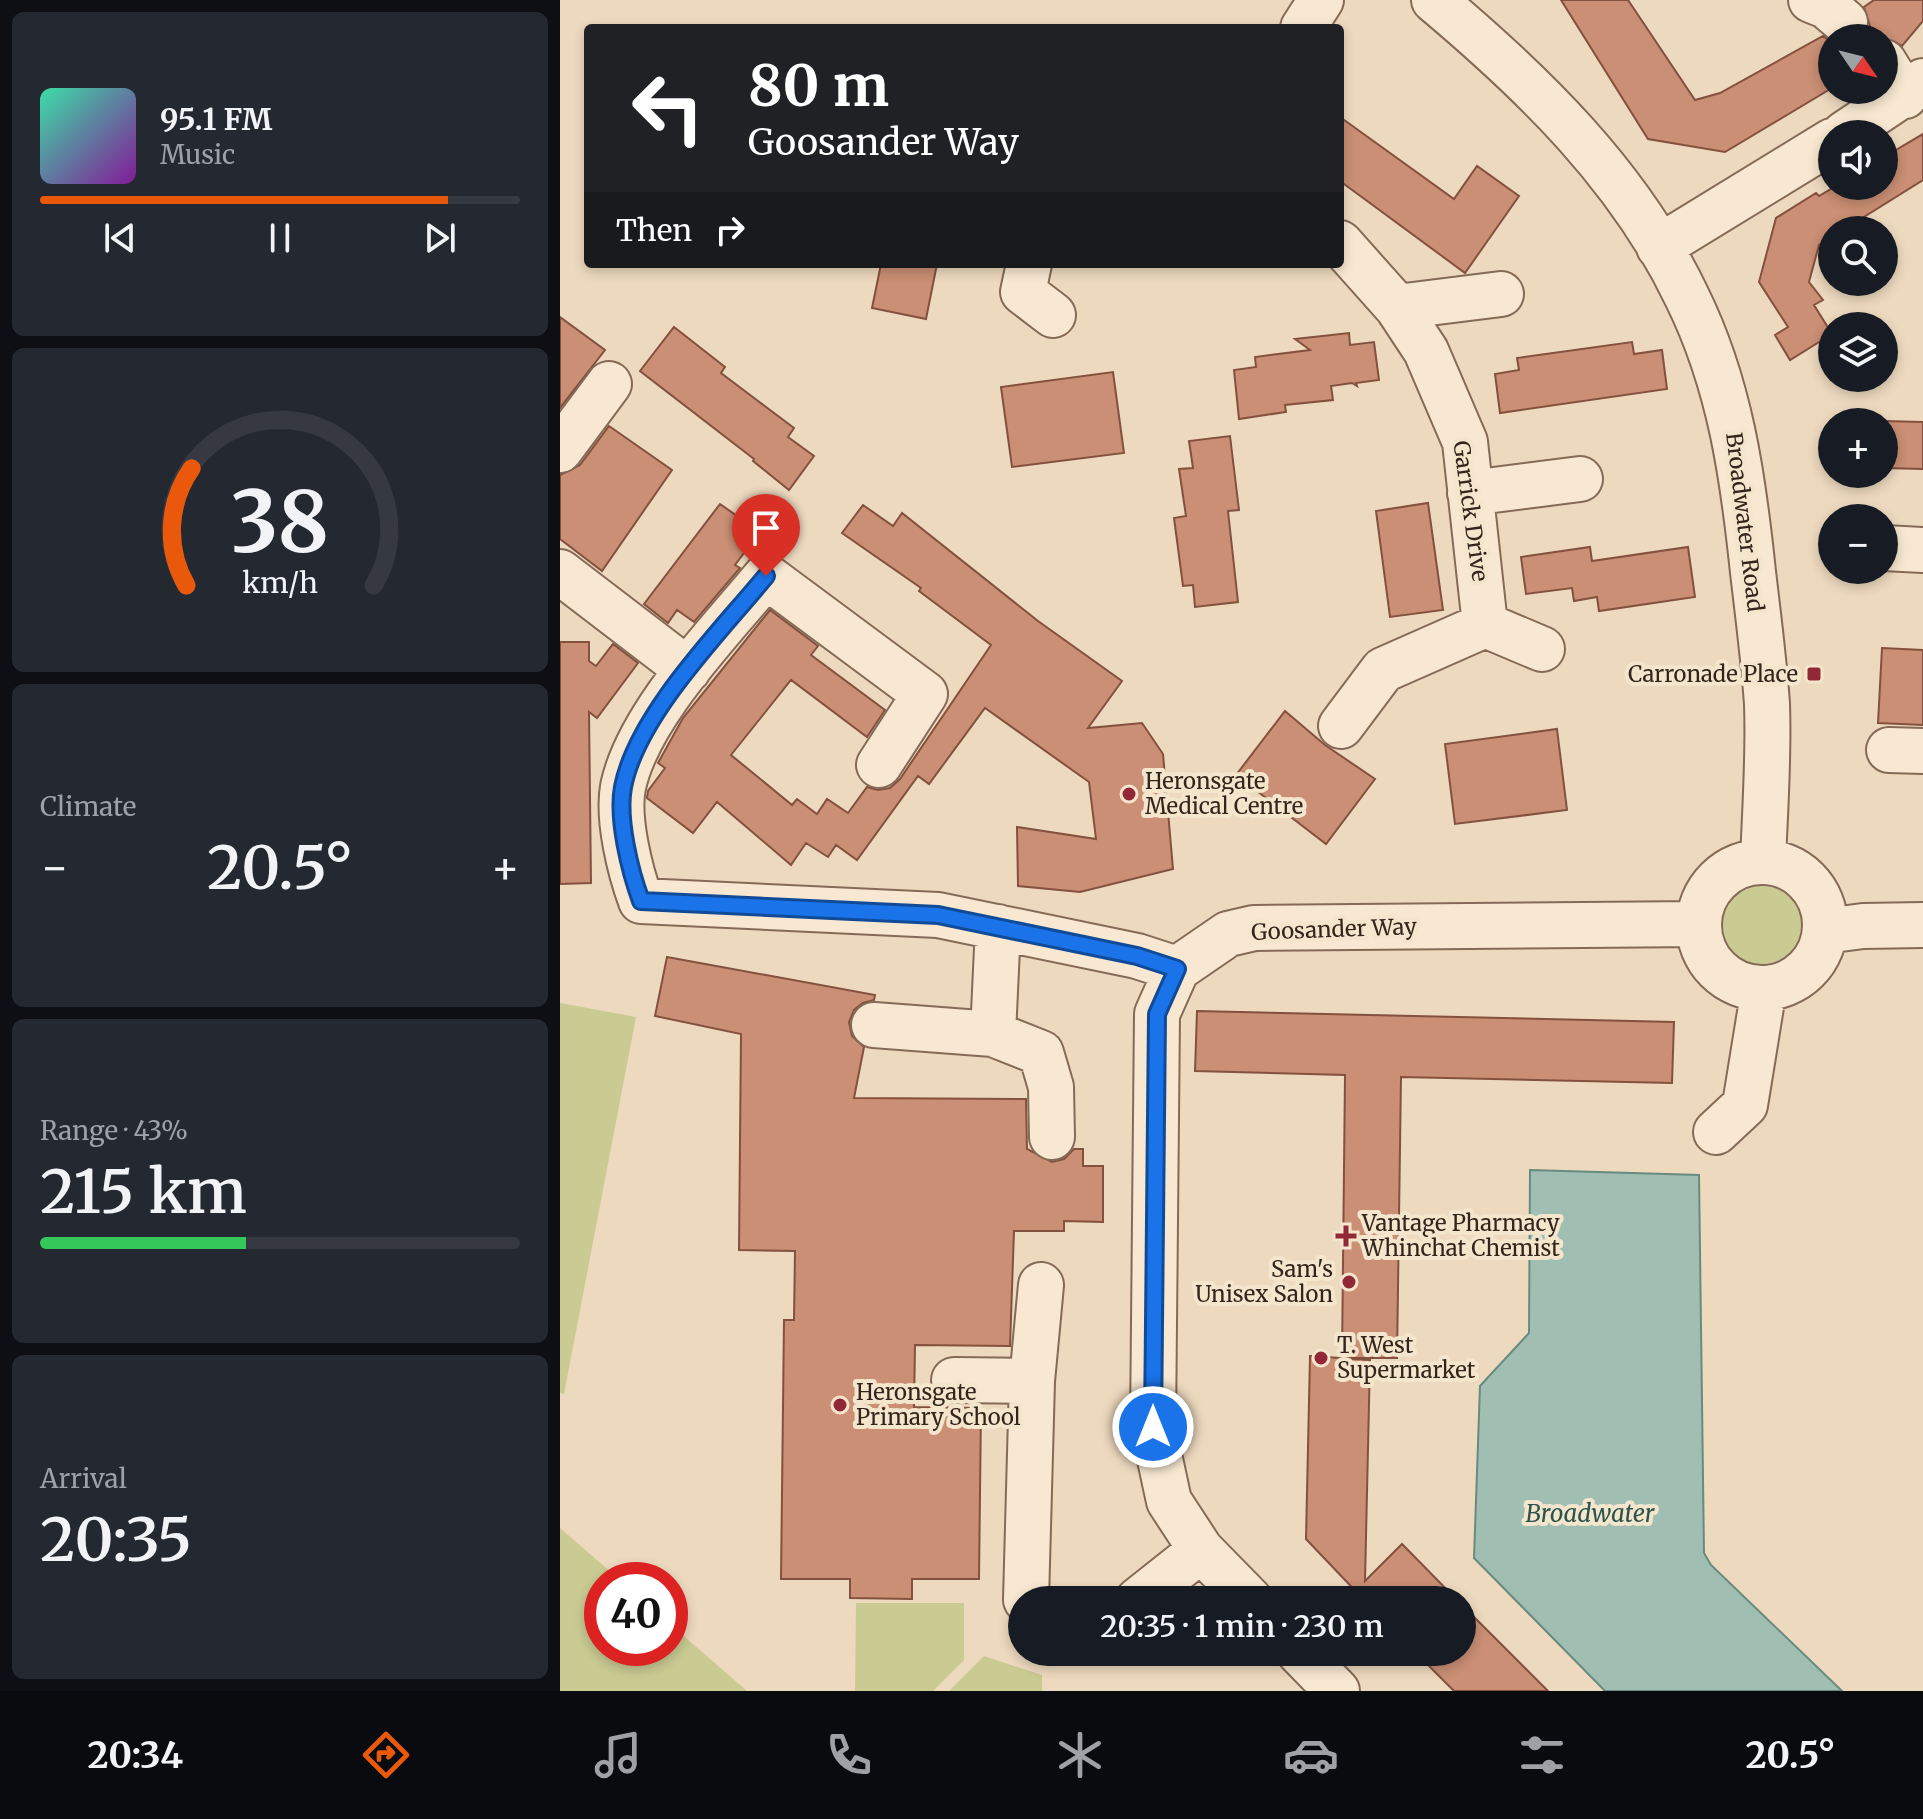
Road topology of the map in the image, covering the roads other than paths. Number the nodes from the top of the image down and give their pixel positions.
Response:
1 (1321, 0) edge
2 (1434, 0) edge
3 (1306, 24) edge
4 (1904, 80) edge
5 (1860, 120) edge
6 (1818, 150) edge
7 (1344, 247) edge
8 (1659, 247) junction
9 (1028, 268) edge
10 (1501, 294) dead end
11 (1397, 307) junction
12 (1053, 315) dead end
13 (609, 384) dead end
14 (560, 450) edge
15 (1580, 479) dead end
16 (1470, 493) junction
17 (1898, 549) edge
18 (1923, 550) edge
19 (560, 572) edge
20 (1485, 625) junction
21 (1542, 649) dead end
22 (688, 670) junction
23 (1341, 726) dead end
24 (879, 765) dead end
25 (1763, 861) junction
26 (1698, 924) junction
27 (1923, 925) edge
28 (998, 927) junction
29 (1825, 931) junction
30 (1177, 969) junction
31 (1764, 988) junction
32 (874, 1025) dead end
33 (993, 1034) junction
34 (1716, 1132) dead end
35 (1052, 1137) dead end
36 (1041, 1285) dead end
37 (954, 1380) dead end
38 (1032, 1381) junction
39 (1201, 1550) junction
40 (1026, 1586) edge
41 (1156, 1586) edge
42 (1236, 1586) edge
43 (1313, 1666) edge
44 (1337, 1691) edge

1 - 3 street
2 - 8 street, Broadwater Road
4 - 5 street
6 - 8 street
7 - 11 street, Garrick Drive
8 - 25 street, Broadwater Road
9 - 12 street
10 - 11 street
11 - 16 street, Garrick Drive
13 - 14 street
15 - 16 street
16 - 20 street, Garrick Drive
17 - 18 street
19 - 22 street
20 - 21 street
20 - 23 street
22 - 24 street
22 - 28 street
25 - 26 street
25 - 29 street
26 - 30 street, Goosander Way
26 - 31 street
27 - 29 street
28 - 30 street
28 - 33 street
29 - 31 street
30 - 39 street
31 - 34 street
32 - 33 street
33 - 35 street
36 - 38 street
37 - 38 street
38 - 40 street
39 - 41 street
39 - 42 street
43 - 44 street

